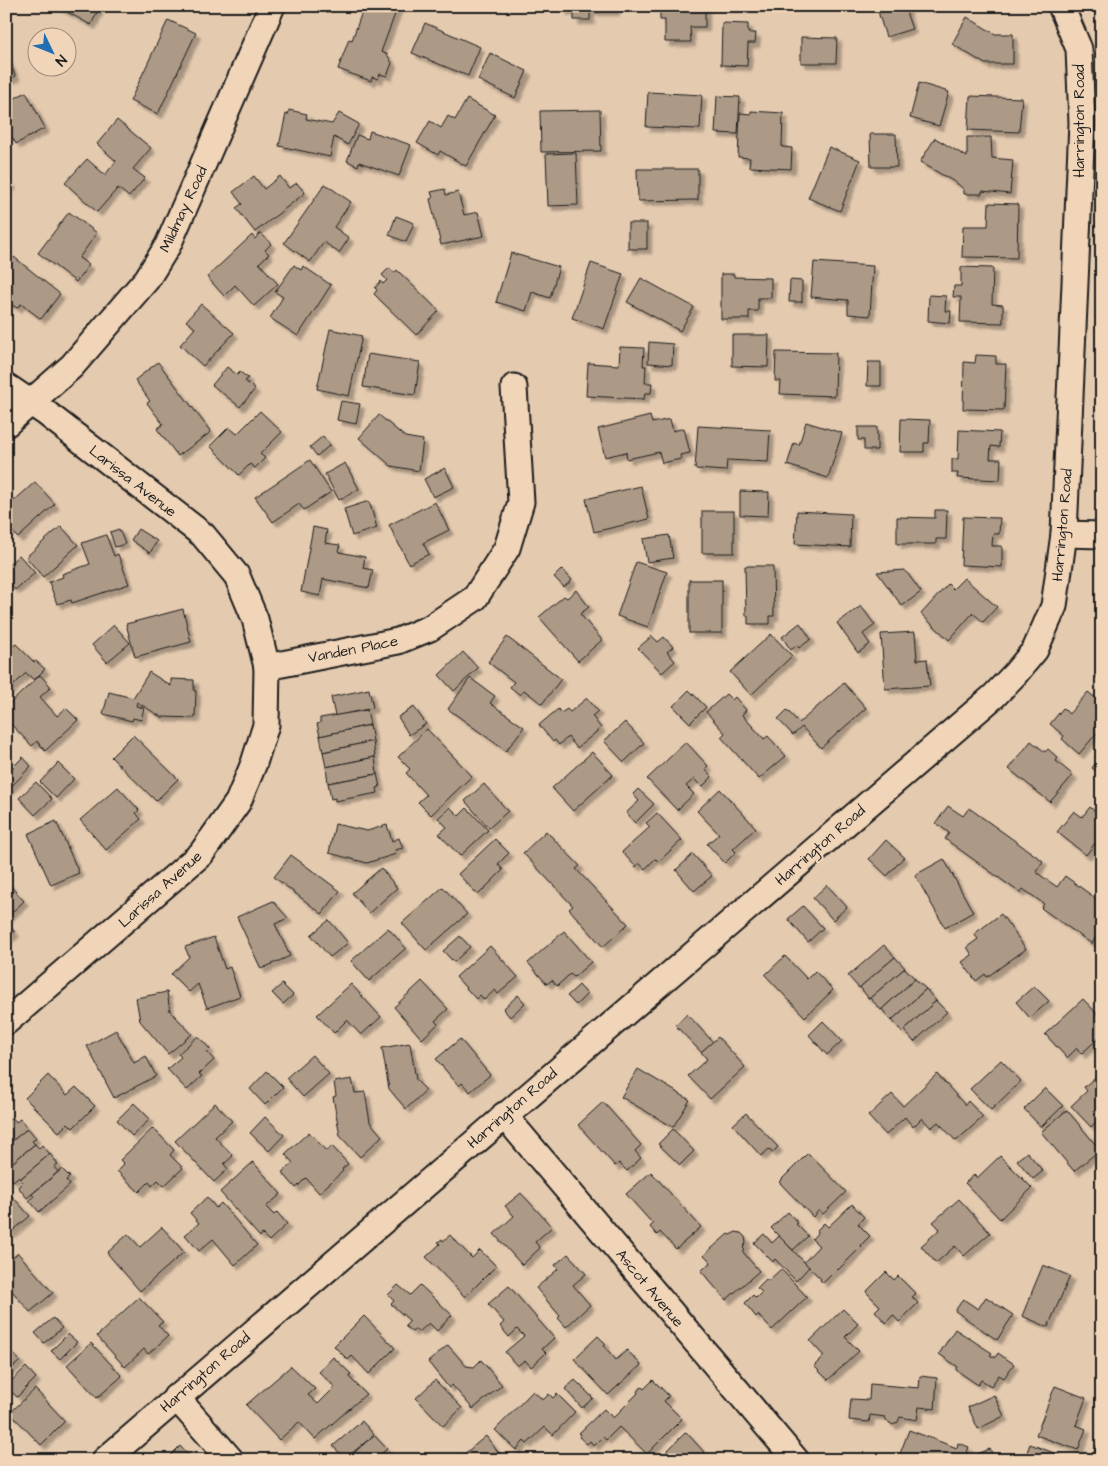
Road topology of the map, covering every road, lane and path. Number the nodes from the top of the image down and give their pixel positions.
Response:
1 (272, 6) edge
2 (1060, 6) edge
3 (6, 386) edge
4 (514, 387) dead end
5 (31, 403) junction
6 (6, 424) edge
7 (1064, 534) junction
8 (1102, 535) edge
9 (268, 667) junction
10 (6, 1022) edge
11 (504, 1116) junction
12 (176, 1397) junction
13 (105, 1460) edge
14 (231, 1460) edge
15 (796, 1460) edge

1 - 5 street, Mildmay Road
2 - 7 street, Harrington Road
3 - 5 street, Larissa Avenue
4 - 9 street, Vanden Place
5 - 6 street, Mildmay Road
5 - 9 street, Larissa Avenue
7 - 8 street
7 - 11 street, Harrington Road
9 - 10 street, Larissa Avenue
11 - 12 street, Harrington Road
11 - 15 street, Ascot Avenue
12 - 13 street, Harrington Road
12 - 14 street

